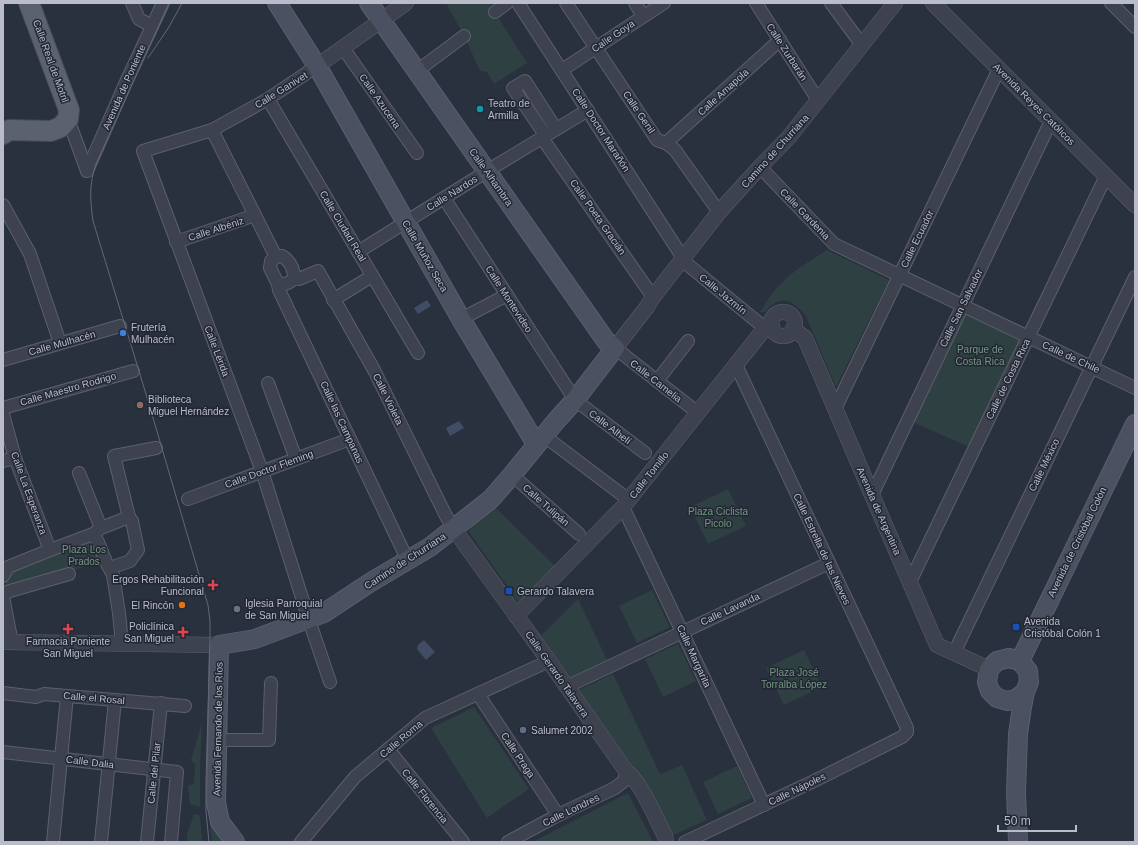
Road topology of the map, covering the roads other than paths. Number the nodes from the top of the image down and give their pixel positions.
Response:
1 (29, 3) edge
2 (132, 3) edge
3 (163, 3) edge
4 (277, 3) edge
5 (370, 3) edge
6 (406, 3) edge
7 (507, 3) edge
8 (518, 3) edge
9 (566, 3) edge
10 (635, 3) edge
11 (664, 3) edge
12 (756, 3) edge
13 (831, 3) edge
14 (895, 3) edge
15 (933, 3) edge
16 (1111, 3) edge
17 (495, 12) dead end
18 (643, 16) junction
19 (381, 20) junction
20 (152, 26) junction
21 (1135, 27) edge
22 (464, 36) dead end
23 (780, 40) junction
24 (862, 45) junction
25 (343, 48) junction
26 (596, 48) junction
27 (317, 66) junction
28 (999, 69) junction
29 (562, 70) junction
30 (417, 71) junction
31 (268, 99) junction
32 (818, 100) junction
33 (588, 110) junction
34 (68, 119) junction
35 (1051, 121) junction
36 (5, 128) edge
37 (212, 130) junction
38 (548, 134) junction
39 (666, 143) junction
40 (143, 151) joint
41 (417, 153) dead end
42 (760, 167) junction
43 (487, 171) junction
44 (1106, 176) junction
45 (444, 198) junction
46 (1135, 205) edge
47 (3, 206) edge
48 (719, 212) junction
49 (255, 216) junction
50 (405, 222) junction
51 (176, 242) junction
52 (358, 252) junction
53 (276, 257) junction
54 (683, 259) junction
55 (899, 275) junction
56 (372, 276) junction
57 (1135, 277) edge
58 (294, 278) junction
59 (278, 284) junction
60 (507, 295) junction
61 (653, 297) junction
62 (333, 300) junction
63 (963, 305) junction
64 (461, 319) junction
65 (120, 326) dead end
66 (768, 328) junction
67 (793, 329) joint
68 (1028, 336) junction
69 (688, 341) dead end
70 (60, 343) junction
71 (612, 346) junction
72 (418, 353) dead end
73 (3, 360) edge
74 (736, 365) junction
75 (1092, 367) junction
76 (133, 371) dead end
77 (657, 382) junction
78 (268, 383) dead end
79 (1135, 388) edge
80 (573, 398) junction
81 (3, 408) edge
82 (835, 409) junction
83 (698, 413) junction
84 (3, 414) edge
85 (1135, 424) edge
86 (350, 439) junction
87 (540, 440) junction
88 (156, 448) dead end
89 (645, 454) dead end
90 (15, 458) junction
91 (296, 459) junction
92 (3, 461) edge
93 (262, 471) junction
94 (79, 473) dead end
95 (512, 475) junction
96 (872, 495) junction
97 (188, 499) dead end
98 (626, 504) junction
99 (129, 517) junction
100 (454, 529) junction
101 (97, 531) junction
102 (579, 534) dead end
103 (50, 550) junction
104 (408, 560) junction
105 (829, 563) junction
106 (110, 568) junction
107 (69, 574) dead end
108 (3, 576) edge
109 (910, 582) junction
110 (3, 594) edge
111 (516, 616) junction
112 (309, 620) junction
113 (682, 632) junction
114 (8, 642) edge
115 (122, 644) junction
116 (219, 645) junction
117 (954, 653) junction
118 (549, 661) junction
119 (1020, 661) junction
120 (989, 669) junction
121 (330, 682) dead end
122 (271, 683) dead end
123 (566, 687) junction
124 (1025, 692) junction
125 (3, 693) edge
126 (478, 694) junction
127 (67, 696) junction
128 (997, 698) junction
129 (115, 700) junction
130 (161, 703) junction
131 (184, 706) dead end
132 (906, 732) joint
133 (1018, 734) junction
134 (217, 740) junction
135 (388, 749) junction
136 (3, 752) edge
137 (61, 758) junction
138 (109, 764) junction
139 (154, 770) junction
140 (626, 771) junction
141 (764, 805) junction
142 (218, 813) junction
143 (558, 815) junction
144 (53, 842) edge
145 (101, 842) edge
146 (147, 842) edge
147 (171, 842) edge
148 (235, 842) edge
149 (248, 842) edge
150 (301, 842) edge
151 (463, 842) edge
152 (508, 842) edge
153 (666, 842) edge
154 (685, 842) edge
155 (1018, 842) edge

1 - 34 main road, Calle Real de Motril
2 - 20 street
3 - 20 street, Avenida de Poniente
4 - 27 main road, Calle Muñoz Seca
5 - 19 main road, Calle Alhambra
6 - 19 street, Calle Ganivet
7 - 17 street
8 - 29 street, Calle Doctor Marañón
9 - 26 street, Calle Genil
10 - 18 street
11 - 18 street, Calle Goya
12 - 23 street, Calle Zurbarán
13 - 24 street
14 - 24 street, Camino de Churriana
15 - 28 street, Avenida Reyes Católicos
16 - 21 street
18 - 26 street, Calle Goya
19 - 25 street, Calle Ganivet
19 - 30 main road, Calle Alhambra
20 - 34 street, Avenida de Poniente
22 - 30 street
23 - 32 street, Calle Zurbarán
23 - 39 street, Calle Amapola
24 - 32 street, Camino de Churriana
25 - 27 street, Calle Ganivet
25 - 41 street, Calle Azucena
26 - 29 street, Calle Goya
26 - 39 street, Calle Genil
27 - 31 street, Calle Ganivet
27 - 50 main road, Calle Muñoz Seca
28 - 35 street, Avenida Reyes Católicos
28 - 55 street, Calle Ecuador
29 - 33 street, Calle Doctor Marañón
30 - 43 main road, Calle Alhambra
31 - 37 street, Calle Ganivet
31 - 52 street, Calle Ciudad Real
32 - 42 street, Camino de Churriana
33 - 38 street, Calle Nardos
33 - 54 street, Calle Doctor Marañón
34 - 36 main road
35 - 44 street, Avenida Reyes Católicos
35 - 63 street, Calle San Salvador
37 - 40 street, Calle Ganivet
37 - 49 street
38 - 43 street, Calle Nardos
38 - 61 street, Calle Poeta Gracián
39 - 48 street, Calle Genil
40 - 51 street, Calle Lérida
42 - 48 street, Camino de Churriana
42 - 55 street, Calle Gardenia
43 - 45 street, Calle Nardos
43 - 71 main road, Calle Alhambra
44 - 46 street, Avenida Reyes Católicos
44 - 68 street, Calle de Costa Rica
45 - 50 street, Calle Nardos
45 - 60 street, Calle Montevideo
47 - 70 street
48 - 54 street, Camino de Churriana
49 - 51 street, Calle Albéniz
49 - 53 street
50 - 52 street, Calle Nardos
50 - 64 main road, Calle Muñoz Seca
51 - 93 street, Calle Lérida
52 - 56 street, Calle Ciudad Real
53 - 58 street
53 - 59 street
54 - 61 street, Camino de Churriana
54 - 66 street, Calle Jazmín
55 - 63 street, Calle de Chile
55 - 82 street, Calle Ecuador
56 - 62 street
56 - 72 street, Calle Ciudad Real
57 - 75 street, Calle México
58 - 59 street
58 - 62 street, Calle Violeta
59 - 86 street, Calle las Campanas
60 - 64 street
60 - 80 street, Calle Montevideo
61 - 71 street, Camino de Churriana
62 - 100 street, Calle Violeta
63 - 68 street, Calle de Chile
63 - 96 street, Calle San Salvador
64 - 87 main road, Calle Muñoz Seca
65 - 70 street, Calle Mulhacén
66 - 67 street, Calle Tomillo
66 - 74 street, Calle Tomillo
67 - 82 street, Avenida de Argentina
68 - 75 street, Calle de Chile
68 - 109 street, Calle de Costa Rica
69 - 77 street
70 - 73 street, Calle Mulhacén
71 - 77 street, Calle Camelia
71 - 80 main road, Camino de Churriana
71 - 80 main road, Camino de Churriana
74 - 83 street, Calle Tomillo
74 - 105 street, Calle Estrella de las Nieves
75 - 79 street, Calle de Chile
75 - 117 street, Calle México
76 - 81 street, Calle Maestro Rodrigo
77 - 83 street, Calle Camelia
78 - 91 street
80 - 87 main road, Camino de Churriana
80 - 89 street, Calle Alhelí
82 - 96 street, Avenida de Argentina
83 - 98 street, Calle Tomillo
84 - 90 street, Calle La Esperanza
85 - 119 main road, Avenida de Cristóbal Colón
86 - 91 street, Calle Doctor Fleming
86 - 104 street, Calle las Campanas
87 - 95 main road, Camino de Churriana
87 - 98 street, Calle Margarita
88 - 99 street
90 - 92 street
90 - 103 street, Calle La Esperanza
91 - 93 street, Calle Doctor Fleming
93 - 97 street, Calle Doctor Fleming
93 - 112 street, Calle Lérida
94 - 101 street
95 - 100 main road, Camino de Churriana
95 - 102 street, Calle Tulipán
96 - 109 street, Avenida de Argentina
98 - 111 street, Calle Tomillo
98 - 113 street, Calle Margarita
99 - 101 street
99 - 106 street
100 - 104 main road, Camino de Churriana
100 - 111 street, Calle Gerardo Talavera
101 - 103 street
101 - 106 street
103 - 108 street
104 - 112 main road, Camino de Churriana
105 - 113 street, Calle Lavanda
105 - 132 street, Calle Estrella de las Nieves
106 - 115 street
107 - 110 street
109 - 117 street, Avenida de Argentina
110 - 114 street
111 - 118 street, Calle Gerardo Talavera
112 - 116 main road, Camino de Churriana
112 - 121 street, Calle Lérida
113 - 123 street, Calle Lavanda
113 - 141 street, Calle Margarita
114 - 115 street
115 - 116 street
116 - 134 main road, Avenida Fernando de los Ríos
117 - 120 street, Avenida de Argentina
118 - 123 street, Calle Gerardo Talavera
118 - 126 street, Calle Roma
119 - 120 main road
119 - 124 main road
120 - 128 main road
122 - 134 street
123 - 140 street, Calle Gerardo Talavera
124 - 128 main road
124 - 133 main road
125 - 127 street, Calle el Rosal
126 - 135 street, Calle Roma
126 - 143 street, Calle Praga
127 - 129 street, Calle el Rosal
127 - 137 street
128 - 133 main road
129 - 130 street, Calle el Rosal
129 - 138 street
130 - 131 street, Calle el Rosal
130 - 139 street, Calle del Pilar
132 - 141 street, Calle Nápoles
133 - 155 main road
134 - 142 main road, Avenida Fernando de los Ríos
135 - 150 street, Calle Roma
135 - 151 street, Calle Florencia
136 - 137 street, Calle Dalia
137 - 138 street, Calle Dalia
137 - 144 street
138 - 139 street, Calle Dalia
138 - 145 street
139 - 146 street, Calle del Pilar
139 - 147 street, Calle Dalia
140 - 143 street, Calle Londres
140 - 153 street, Calle Gerardo Talavera
141 - 154 street, Calle Nápoles
142 - 148 main road, Avenida Fernando de los Ríos
142 - 149 main road
143 - 152 street, Calle Londres

